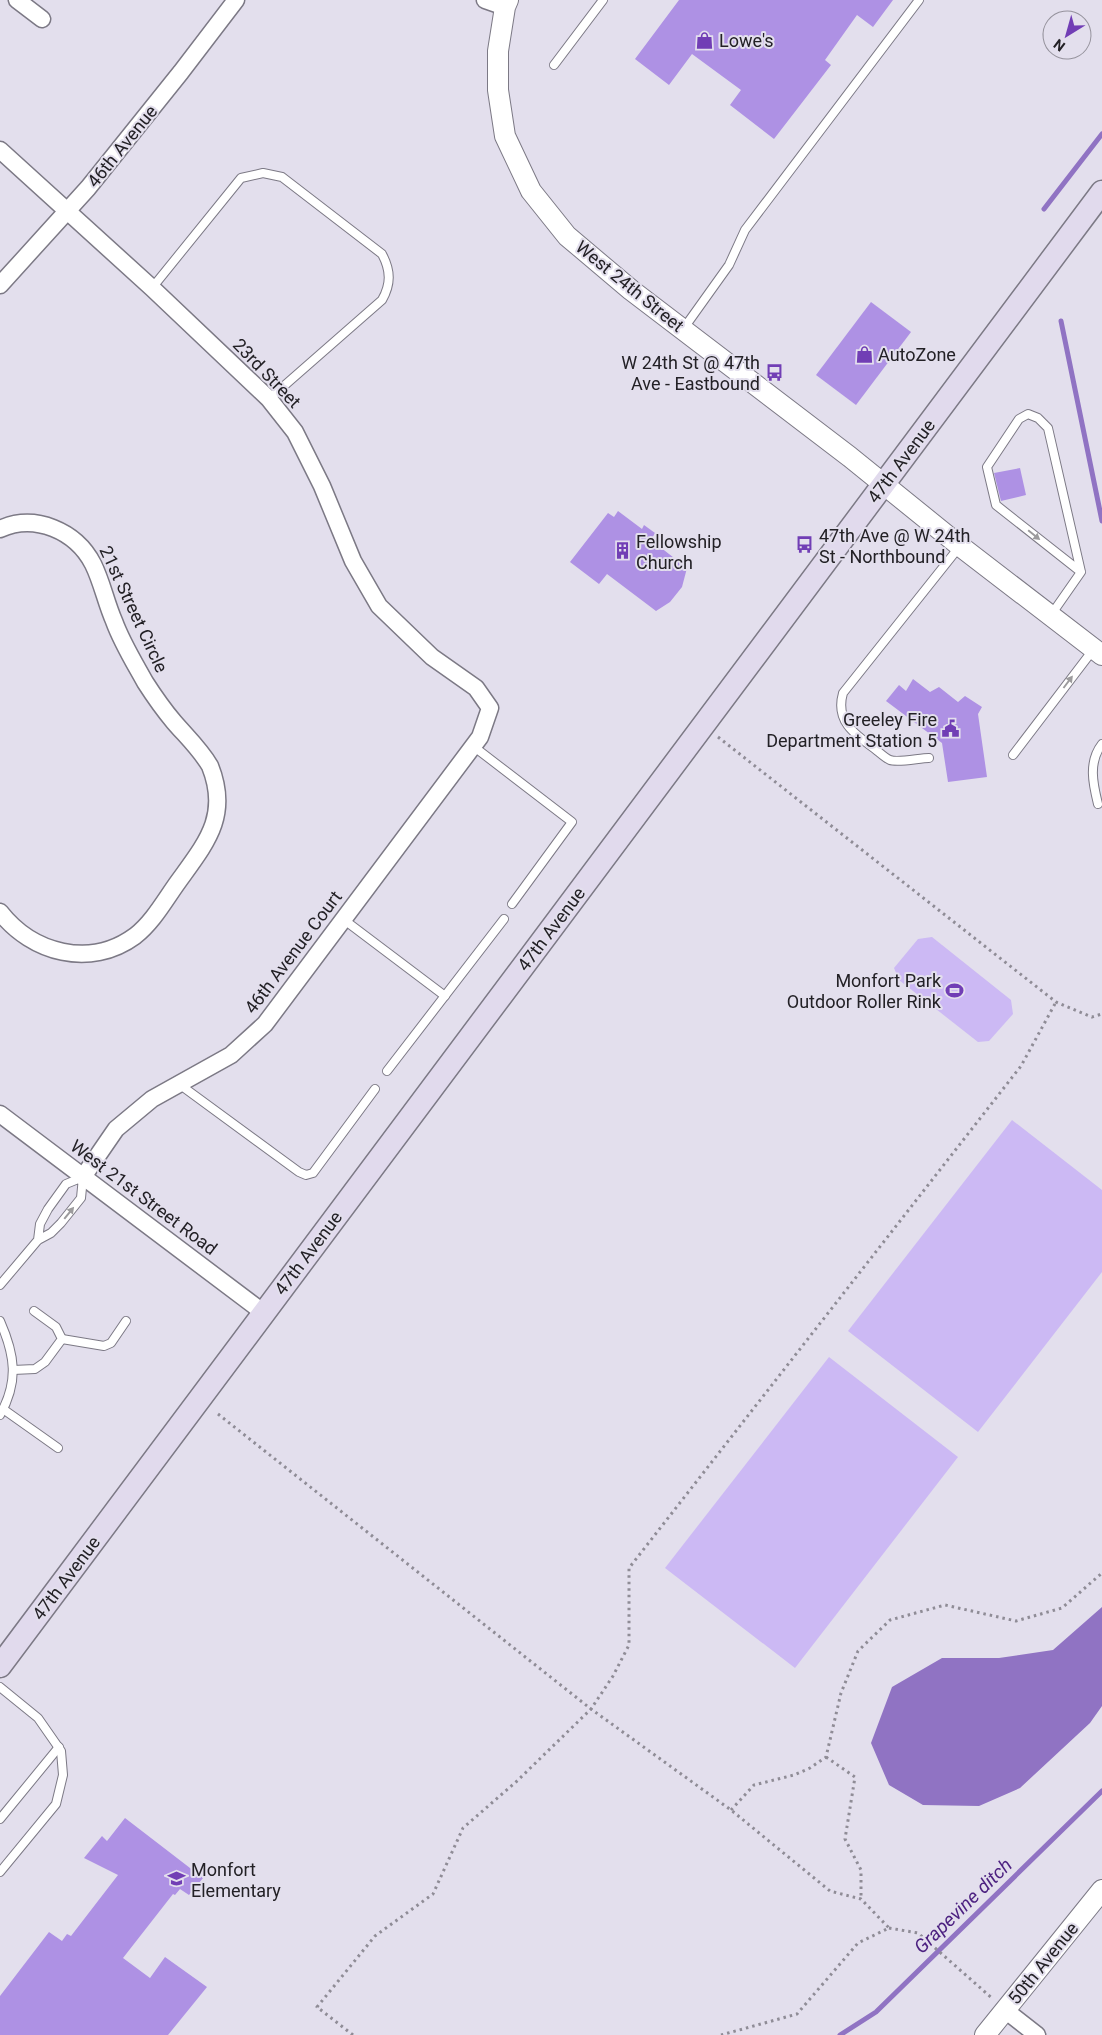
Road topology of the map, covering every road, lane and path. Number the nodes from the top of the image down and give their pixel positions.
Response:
1 (17, 0) edge
2 (236, 0) edge
3 (485, 0) edge
4 (603, 0) edge
5 (919, 0) edge
6 (506, 4) edge
7 (42, 18) dead end
8 (554, 65) dead end
9 (0, 150) edge
10 (1102, 192) edge
11 (68, 211) junction
12 (0, 285) edge
13 (152, 288) junction
14 (683, 330) junction
15 (269, 399) junction
16 (883, 485) junction
17 (0, 529) edge
18 (960, 546) junction
19 (1081, 572) junction
20 (1051, 616) junction
21 (1098, 651) edge
22 (490, 708) joint
23 (703, 726) junction
24 (1102, 744) edge
25 (473, 746) junction
26 (1013, 754) dead end
27 (929, 758) dead end
28 (1098, 804) dead end
29 (512, 904) dead end
30 (0, 912) edge
31 (343, 919) junction
32 (504, 919) dead end
33 (445, 996) junction
34 (1056, 1002) junction
35 (1102, 1014) edge
36 (387, 1072) dead end
37 (180, 1084) junction
38 (375, 1089) dead end
39 (0, 1114) edge
40 (83, 1177) junction
41 (38, 1240) junction
42 (0, 1285) edge
43 (34, 1311) dead end
44 (264, 1313) junction
45 (126, 1320) dead end
46 (0, 1321) edge
47 (62, 1339) junction
48 (13, 1370) junction
49 (2, 1412) edge
50 (218, 1414) dead end
51 (58, 1448) dead end
52 (1102, 1573) edge
53 (0, 1666) edge
54 (0, 1687) edge
55 (592, 1709) junction
56 (59, 1747) junction
57 (826, 1757) junction
58 (731, 1810) junction
59 (0, 1819) edge
60 (0, 1872) edge
61 (1102, 1890) edge
62 (861, 1899) junction
63 (888, 1928) junction
64 (1005, 2010) junction
65 (353, 2035) edge
66 (720, 2035) edge
67 (985, 2035) edge
68 (1037, 2035) edge

1 - 7 street
2 - 11 street, 46th Avenue
3 - 6 street
4 - 8 lane
5 - 14 lane
6 - 14 street, West 24th Street
9 - 11 street, 23rd Street
10 - 16 main road, 47th Avenue
11 - 12 street, 46th Avenue
11 - 13 street, 23rd Street
13 - 15 street, 23rd Street
13 - 15 lane
14 - 16 street, West 24th Street
15 - 22 street, 23rd Street
16 - 18 street, West 24th Street
16 - 23 main road, 47th Avenue
17 - 30 street, 21st Street Circle
18 - 20 street, West 24th Street
18 - 27 lane
19 -> 19 lane
19 - 20 lane
20 - 21 street, West 24th Street
26 -> 21 lane
22 - 25 street, 46th Avenue Court
23 - 34 path
23 - 44 main road, 47th Avenue
24 - 28 lane
25 - 29 lane
25 - 31 street, 46th Avenue Court
31 - 33 lane
31 - 37 street, 46th Avenue Court
32 - 33 lane
33 - 36 lane
34 - 35 path
34 - 55 path
37 - 38 lane
37 - 40 street, 46th Avenue Court
39 - 40 street, West 21st Street Road
41 -> 40 lane
40 - 41 lane
40 - 44 street, West 21st Street Road
41 - 42 lane
43 - 47 lane
44 - 53 main road, 47th Avenue
45 - 47 lane
46 - 48 lane
47 - 48 lane
48 - 49 lane
49 - 51 lane
50 - 55 path
52 - 57 path
54 - 56 lane
55 - 58 path
55 - 65 path
56 - 59 lane
56 - 60 lane
57 - 58 path
57 - 62 path
58 - 62 path
61 - 64 street, 50th Avenue
62 - 63 path
63 - 64 path
63 - 66 path
64 - 67 street, 50th Avenue
64 - 68 street

